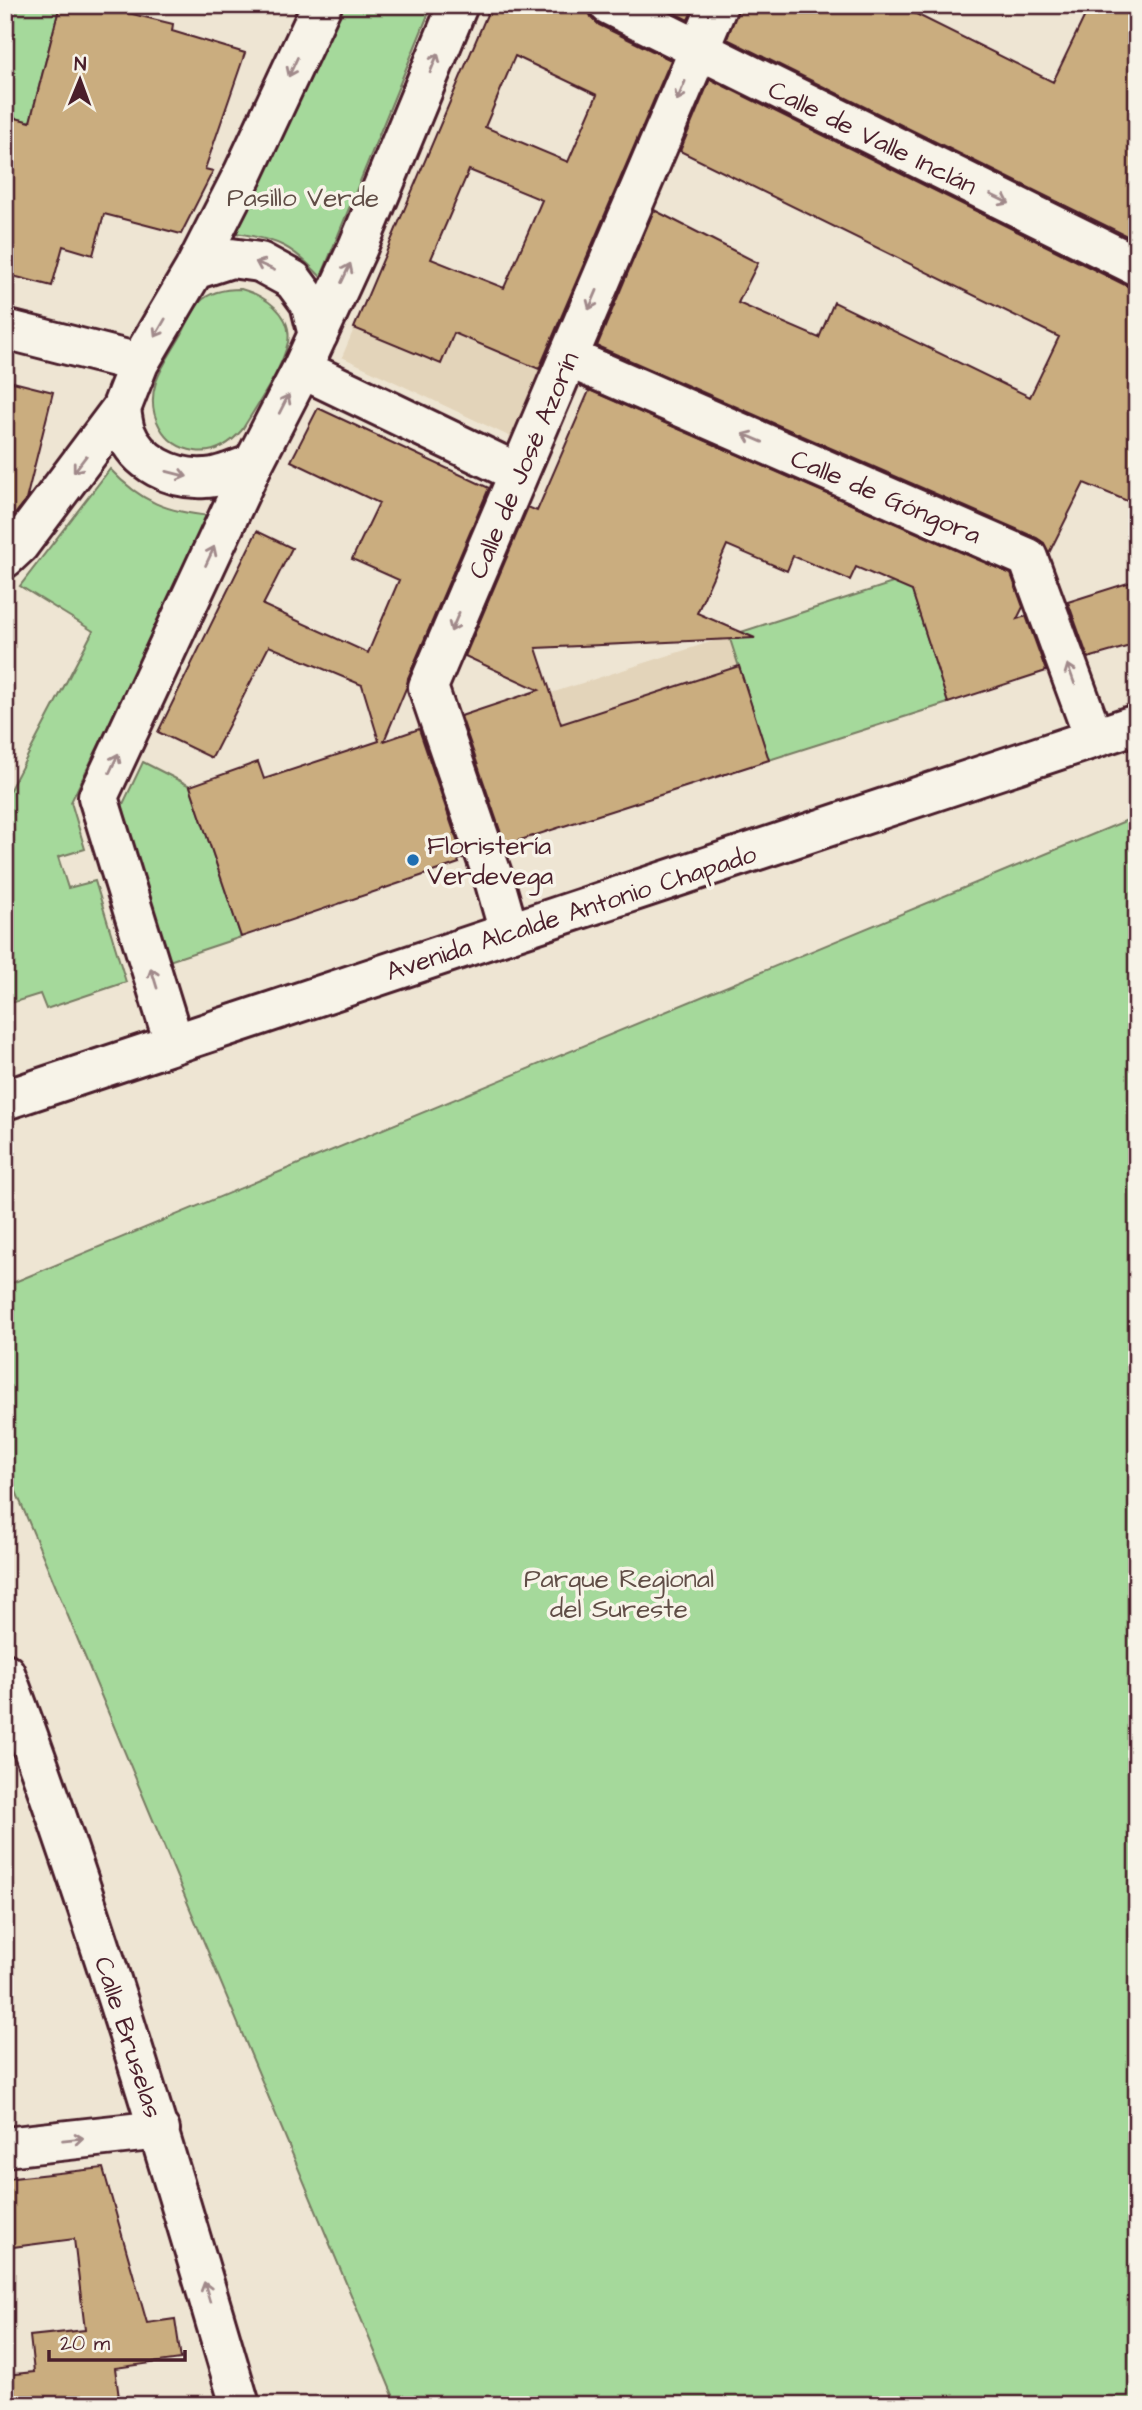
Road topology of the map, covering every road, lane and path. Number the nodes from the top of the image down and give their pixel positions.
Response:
1 (458, 5) edge
2 (609, 5) edge
3 (718, 5) edge
4 (316, 7) edge
5 (698, 51) junction
6 (1137, 266) edge
7 (194, 270) junction
8 (5, 329) edge
9 (318, 335) junction
10 (569, 358) junction
11 (139, 363) junction
12 (302, 369) junction
13 (121, 409) junction
14 (253, 464) junction
15 (518, 473) junction
16 (5, 558) edge
17 (1137, 724) edge
18 (1094, 738) junction
19 (509, 932) junction
20 (174, 1043) junction
21 (5, 1100) edge
22 (5, 1673) edge
23 (20, 1754) edge
24 (160, 2130) junction
25 (5, 2147) edge
26 (240, 2405) edge

9 -> 1 street
2 - 5 street, Calle de Valle Inclán
3 - 5 street, Calle de José Azorín
4 -> 7 street
5 -> 6 street, Calle de Valle Inclán
5 -> 10 street, Calle de José Azorín
9 -> 7 street
7 -> 11 street
8 - 11 street
9 - 12 street
10 - 15 street, Calle de José Azorín
18 -> 10 street, Calle de Góngora
11 - 13 street
14 -> 12 street
12 - 15 street
13 -> 14 street
13 -> 16 street
20 -> 14 street
15 -> 19 street, Calle de José Azorín
17 - 18 street, Avenida Alcalde Antonio Chapado
18 - 19 street, Avenida Alcalde Antonio Chapado
19 - 20 street, Avenida Alcalde Antonio Chapado
20 - 21 street, Avenida Alcalde Antonio Chapado
22 - 23 street, Calle Bruselas
23 - 24 street, Calle Bruselas
25 -> 24 street
26 -> 24 street, Calle Bruselas

